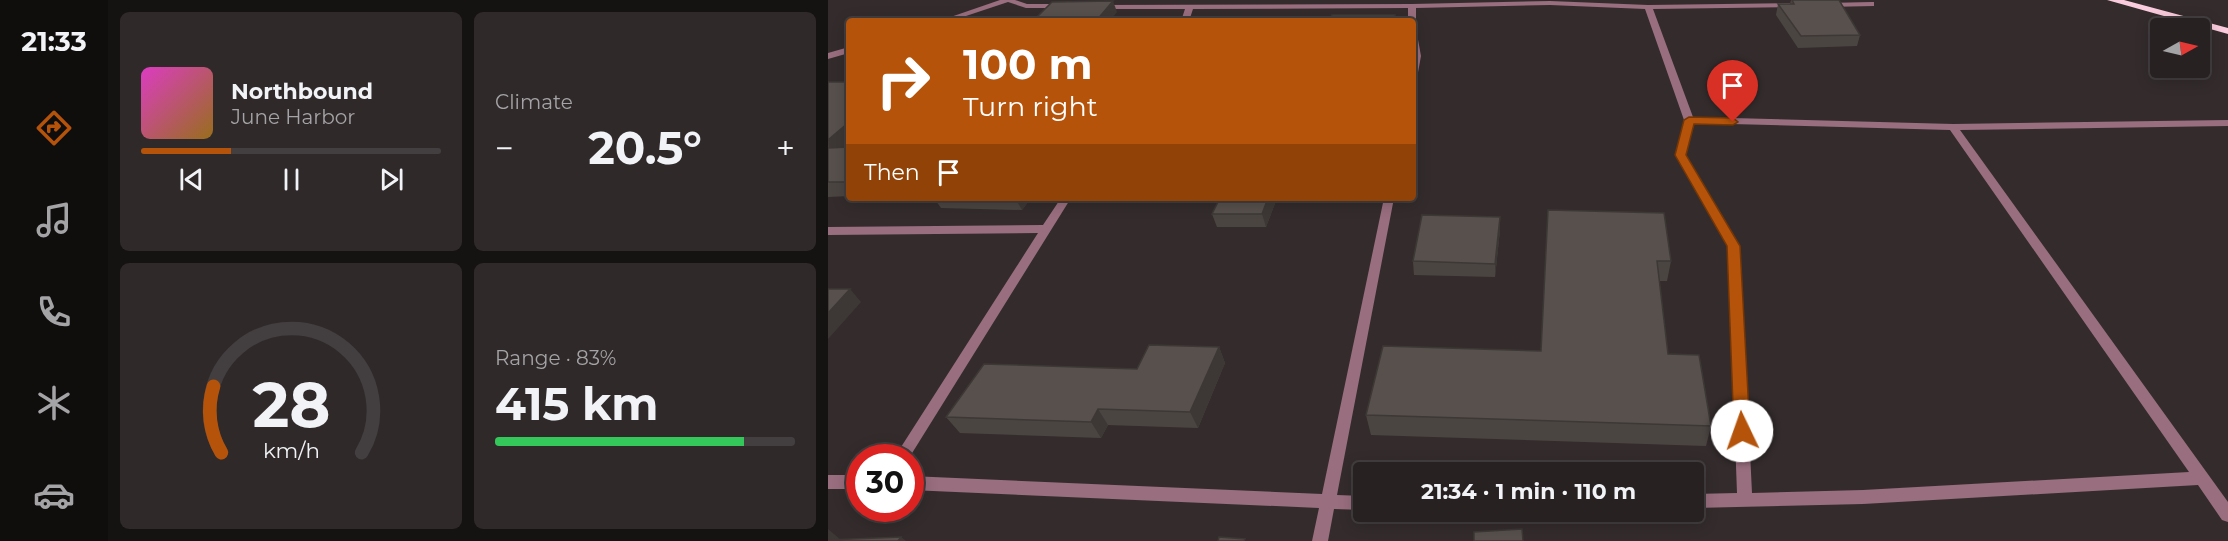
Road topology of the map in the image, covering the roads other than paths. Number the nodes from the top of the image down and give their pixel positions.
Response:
1 (1008, 0) edge
2 (2112, 0) edge
3 (2140, 0) edge
4 (1871, 4) dead end
5 (1800, 5) edge
6 (1812, 5) edge
7 (1070, 6) edge
8 (1412, 6) junction
9 (1091, 7) edge
10 (1190, 7) junction
11 (1648, 8) junction
12 (952, 18) edge
13 (1186, 18) edge
14 (1412, 18) edge
15 (2228, 29) edge
16 (846, 51) edge
17 (828, 56) edge
18 (1689, 120) junction
19 (2228, 123) edge
20 (1953, 127) junction
21 (1064, 201) edge
22 (1388, 201) edge
23 (1046, 229) junction
24 (828, 231) edge
25 (910, 444) edge
26 (2201, 478) junction
27 (828, 482) edge
28 (846, 482) edge
29 (924, 484) edge
30 (1704, 501) edge
31 (1745, 501) junction
32 (1353, 502) edge
33 (1329, 503) junction
34 (2228, 515) edge
35 (1320, 541) edge

1 - 7 street
1 - 12 street
2 - 15 highway
3 - 15 highway
4 - 6 street
5 - 11 street
8 - 10 street
8 - 11 street
8 - 14 street
9 - 10 street
10 - 13 street
11 - 18 street
16 - 17 street
18 - 20 street
18 - 31 street
19 - 20 street
20 - 26 street
21 - 23 street
22 - 33 street
23 - 24 street
23 - 25 street
26 - 31 street
26 - 34 street
27 - 28 street
29 - 33 street
30 - 31 street
32 - 33 street
33 - 35 street

